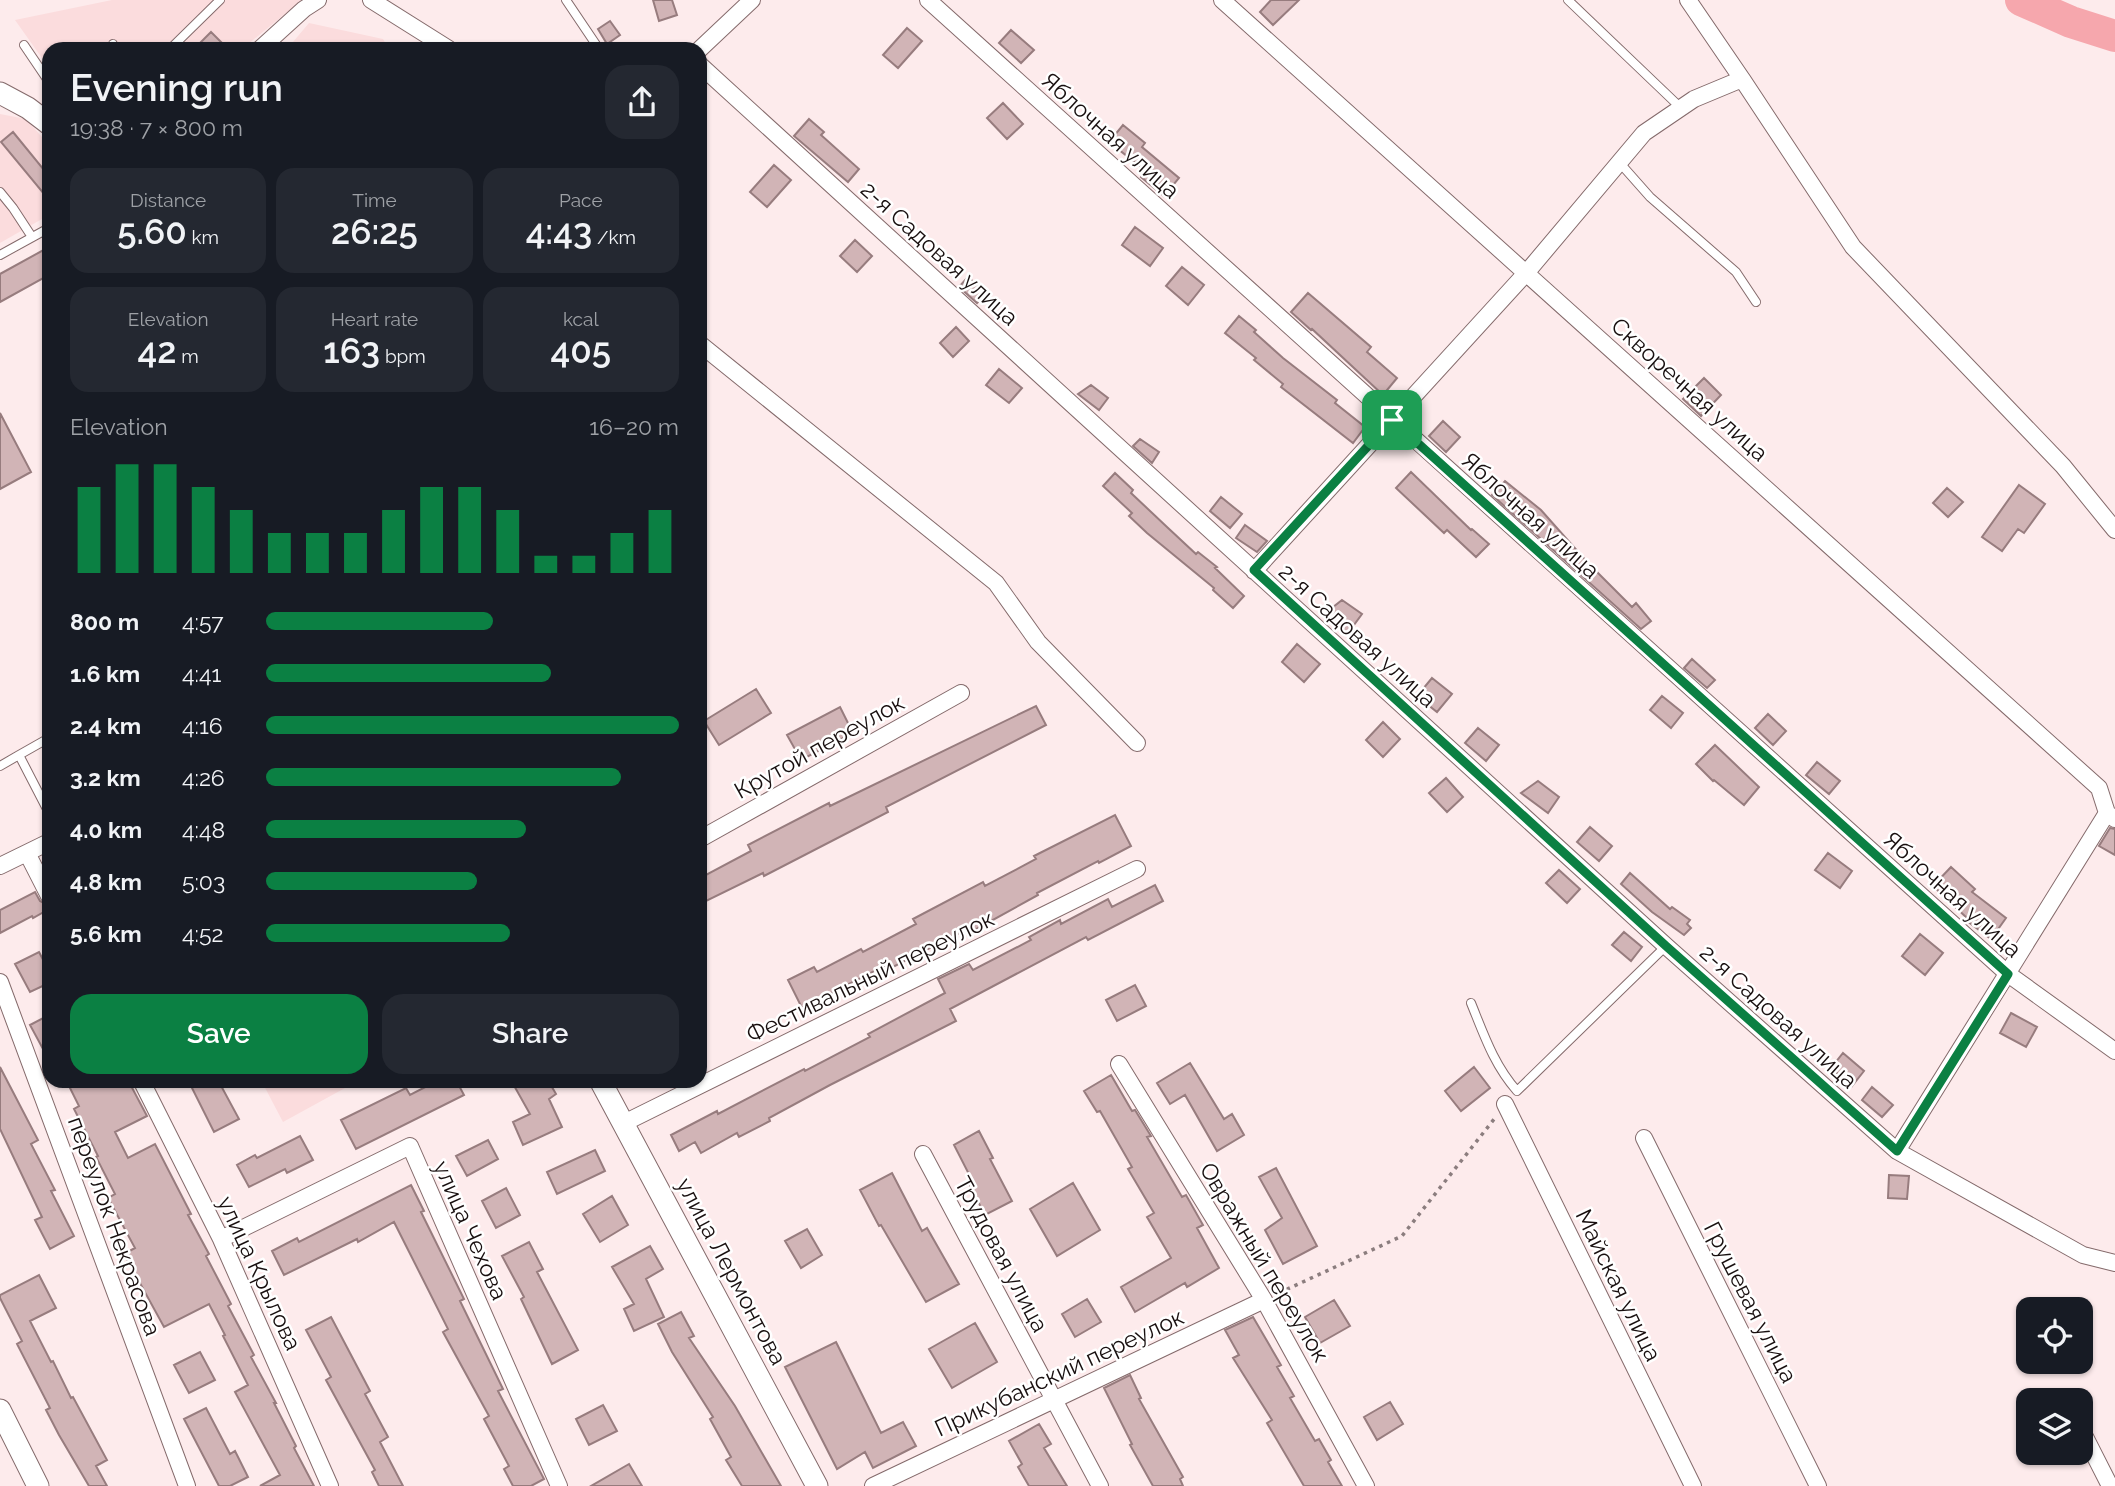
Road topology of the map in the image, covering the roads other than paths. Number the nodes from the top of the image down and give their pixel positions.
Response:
1 (220, 0) edge
2 (318, 0) edge
3 (371, 0) edge
4 (566, 0) edge
5 (752, 0) edge
6 (928, 0) edge
7 (1222, 0) edge
8 (1568, 0) edge
9 (1688, 0) edge
10 (177, 42) edge
11 (268, 42) edge
12 (438, 42) edge
13 (594, 42) edge
14 (707, 42) edge
15 (24, 45) dead end
16 (707, 71) edge
17 (42, 72) edge
18 (1742, 79) junction
19 (0, 93) edge
20 (1681, 108) junction
21 (42, 119) edge
22 (1619, 162) junction
23 (0, 192) edge
24 (42, 232) edge
25 (32, 237) junction
26 (0, 255) edge
27 (1527, 272) junction
28 (1756, 302) dead end
29 (707, 350) edge
30 (1392, 420) junction
31 (2115, 530) edge
32 (1254, 570) junction
33 (961, 693) dead end
34 (42, 742) edge
35 (1138, 743) dead end
36 (19, 755) junction
37 (0, 766) edge
38 (42, 799) edge
39 (2111, 816) edge
40 (707, 835) edge
41 (42, 846) edge
42 (27, 853) junction
43 (0, 866) edge
44 (1137, 869) dead end
45 (42, 882) edge
46 (1666, 946) junction
47 (2008, 974) junction
48 (0, 982) edge
49 (1471, 1003) dead end
50 (2115, 1051) edge
51 (1119, 1065) dead end
52 (707, 1083) edge
53 (145, 1088) edge
54 (604, 1088) edge
55 (696, 1088) edge
56 (1505, 1104) road end
57 (624, 1124) junction
58 (1644, 1138) dead end
59 (1897, 1151) junction
60 (923, 1154) dead end
61 (221, 1238) junction
62 (2115, 1263) edge
63 (1264, 1300) junction
64 (1054, 1399) junction
65 (0, 1410) edge
66 (2093, 1453) edge
67 (38, 1486) edge
68 (187, 1486) edge
69 (330, 1486) edge
70 (559, 1486) edge
71 (817, 1486) edge
72 (873, 1486) edge
73 (1100, 1486) edge
74 (1366, 1486) edge
75 (1693, 1486) edge
76 (1818, 1486) edge
77 (2110, 1486) edge

1 - 10 lane
2 - 11 street
3 - 12 street
4 - 13 lane
5 - 14 street
6 - 30 street, Яблочная улица
7 - 27 street, Скворечная улица
8 - 20 lane
9 - 18 street
15 - 17 lane
16 - 32 street, 2-я Садовая улица
18 - 20 street
18 - 31 street
19 - 21 street
20 - 22 street
22 - 27 street
22 - 28 lane
23 - 25 lane
24 - 25 lane
25 - 26 lane
27 - 30 street
27 - 39 street, Скворечная улица
29 - 35 street
30 - 32 street
30 - 47 street, Яблочная улица
32 - 46 street, 2-я Садовая улица
33 - 40 street, Крутой переулок
34 - 36 lane
36 - 37 lane
36 - 38 lane
39 - 47 street
41 - 42 street
42 - 43 street
42 - 45 street
44 - 52 street, Фестивальный переулок
46 - 49 lane
46 - 59 street, 2-я Садовая улица
47 - 50 street, Яблочная улица
47 - 59 street
48 - 68 street, переулок Некрасова
51 - 63 street, Овражный переулок
53 - 61 street, улица Крылова
54 - 57 street, улица Лермонтова
55 - 57 street, Фестивальный переулок
56 - 75 street, Майская улица
57 - 71 street, улица Лермонтова
58 - 76 street, Грушевая улица
59 - 62 street, 2-я Садовая улица
60 - 64 street, Трудовая улица
61 - 69 street, улица Крылова
61 - 70 street, улица Чехова
63 - 64 street, Прикубанский переулок
63 - 74 street, Овражный переулок
64 - 72 street, Прикубанский переулок
64 - 73 street, Трудовая улица
65 - 67 street
66 - 77 street

